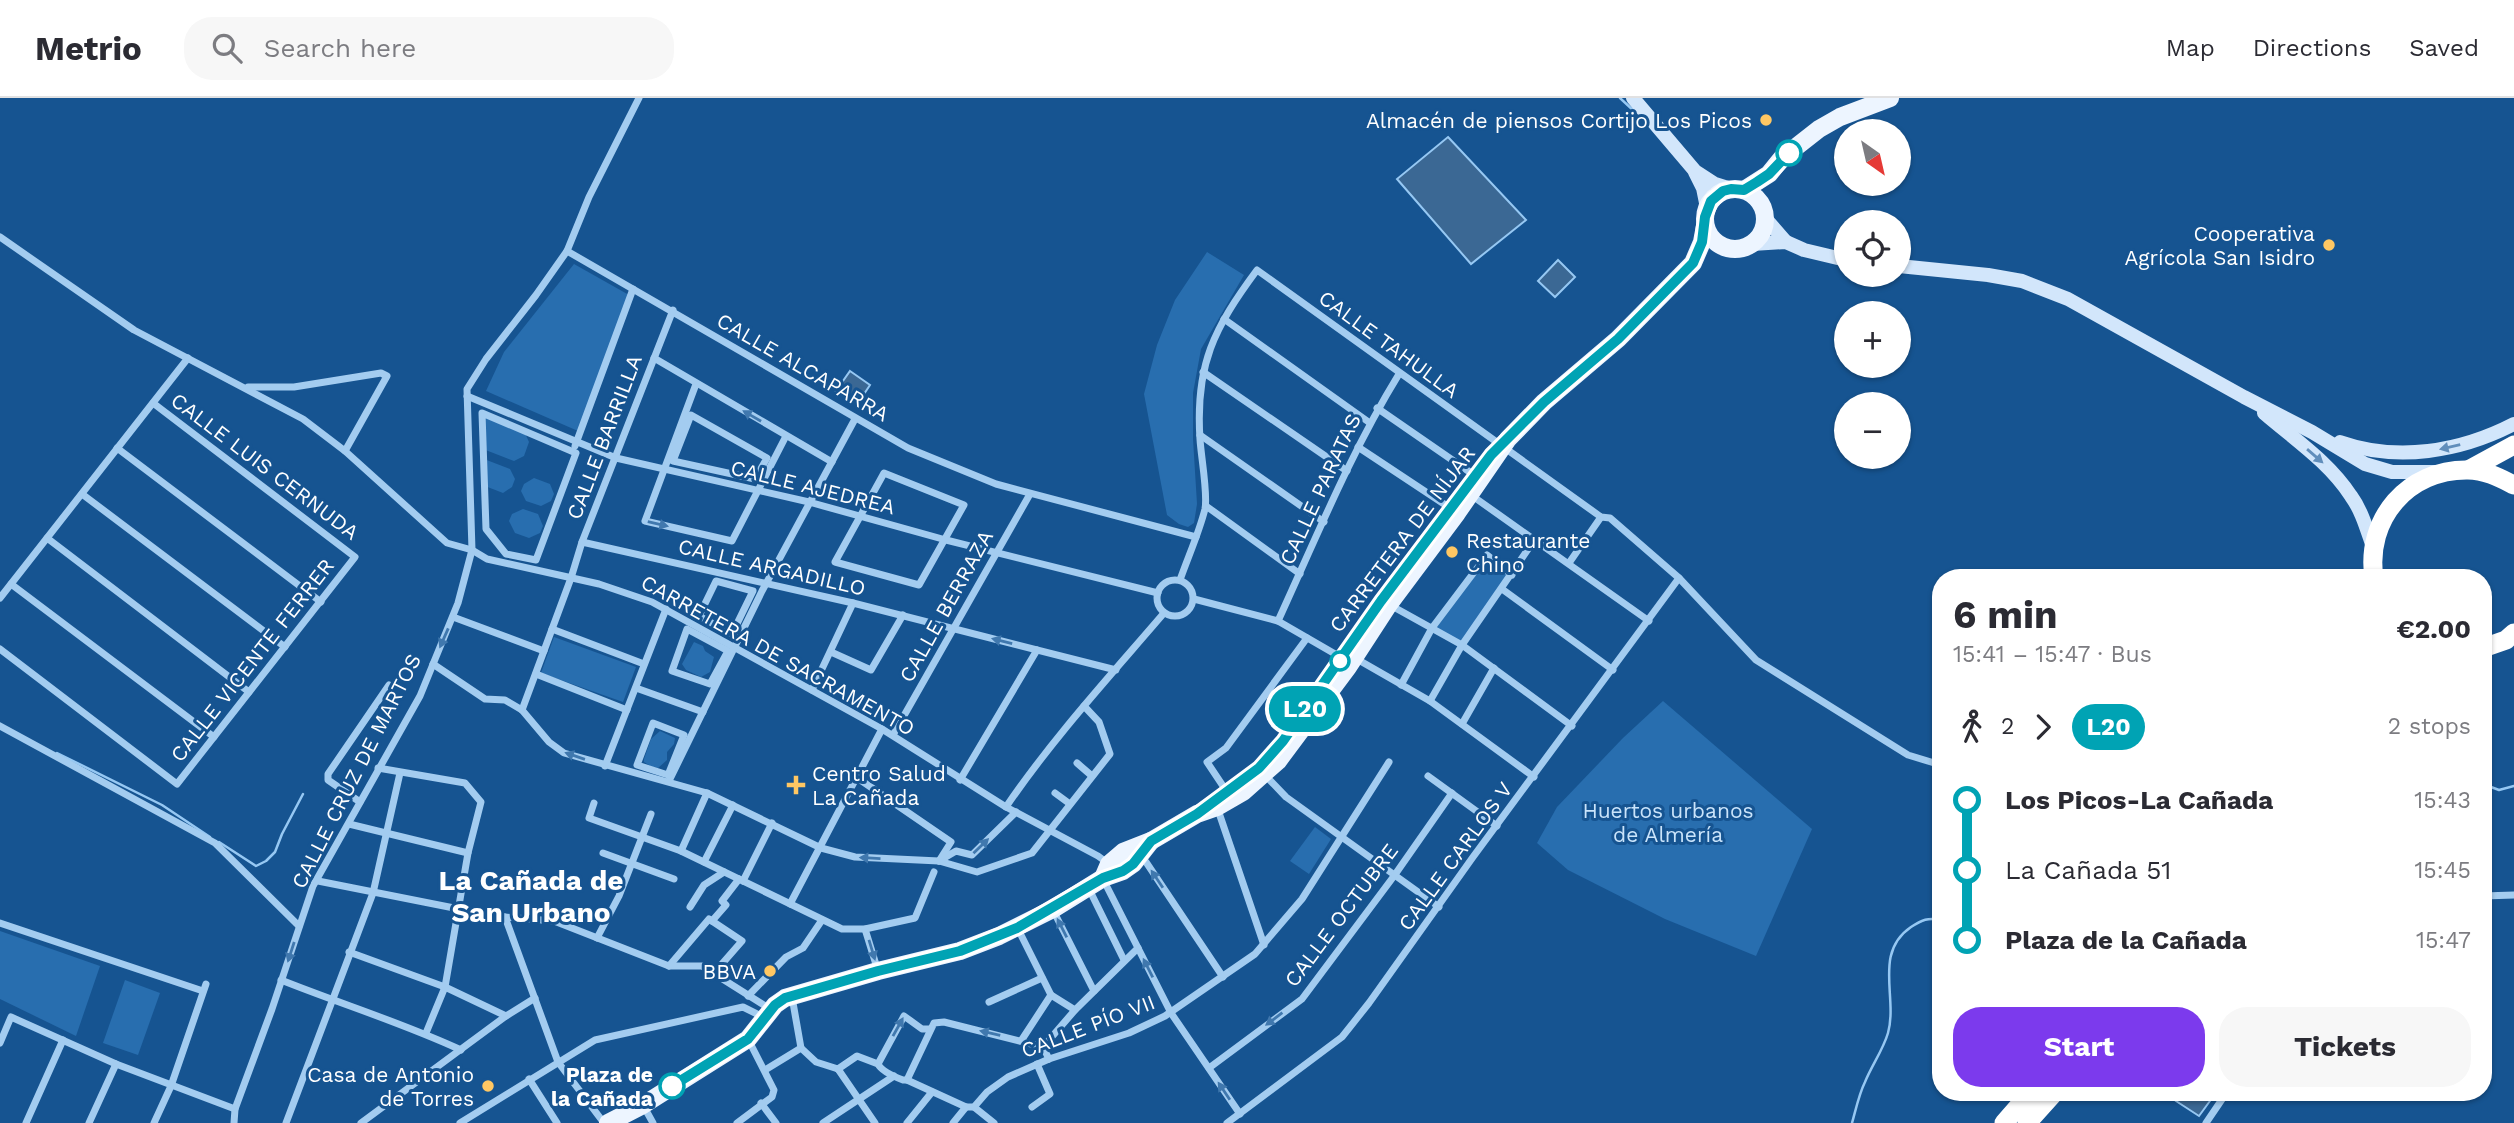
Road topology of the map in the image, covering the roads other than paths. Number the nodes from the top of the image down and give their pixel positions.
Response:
1 (639, 98) edge
2 (1633, 98) edge
3 (1890, 98) edge
4 (1865, 102) edge
5 (1695, 171) junction
6 (1769, 174) junction
7 (1738, 189) junction
8 (1764, 212) junction
9 (1706, 217) junction
10 (0, 237) edge
11 (1786, 242) junction
12 (1752, 244) junction
13 (1726, 248) junction
14 (567, 251) junction
15 (1834, 257) edge
16 (1693, 263) junction
17 (1911, 267) edge
18 (633, 289) junction
19 (673, 310) junction
20 (1224, 319) junction
21 (188, 358) junction
22 (654, 358) junction
23 (1203, 372) junction
24 (1399, 374) junction
25 (696, 384) junction
26 (247, 387) junction
27 (467, 396) junction
28 (2244, 397) junction
29 (153, 403) junction
30 (1377, 408) junction
31 (855, 419) junction
32 (1370, 423) junction
33 (2514, 424) edge
34 (2312, 432) junction
35 (1200, 435) junction
36 (786, 436) junction
37 (576, 442) junction
38 (1503, 445) junction
39 (2514, 445) edge
40 (1358, 447) junction
41 (117, 448) junction
42 (345, 451) junction
43 (573, 451) junction
44 (616, 458) junction
45 (767, 458) joint
46 (832, 462) junction
47 (664, 469) junction
48 (2470, 469) junction
49 (1347, 471) junction
50 (2440, 472) junction
51 (1474, 475) junction
52 (2514, 485) edge
53 (757, 490) junction
54 (82, 494) junction
55 (1030, 494) junction
56 (1471, 495) junction
57 (809, 502) junction
58 (1206, 506) junction
59 (1450, 508) junction
60 (860, 516) junction
61 (1601, 517) junction
62 (1324, 522) junction
63 (1196, 537) junction
64 (47, 538) junction
65 (1535, 539) junction
66 (946, 540) junction
67 (582, 542) junction
68 (2373, 547) junction
69 (472, 550) junction
70 (996, 552) junction
71 (355, 557) joint
72 (533, 559) junction
73 (1569, 563) junction
74 (529, 569) junction
75 (2374, 569) edge
76 (1300, 574) junction
77 (1512, 575) junction
78 (572, 578) junction
79 (1679, 578) junction
80 (1180, 580) junction
81 (716, 581) joint
82 (11, 584) junction
83 (766, 584) junction
84 (1502, 589) junction
85 (1158, 593) junction
86 (0, 598) edge
87 (1194, 599) junction
88 (321, 601) junction
89 (853, 603) junction
90 (1389, 604) junction
91 (666, 610) junction
92 (1164, 613) junction
93 (903, 615) junction
94 (453, 617) junction
95 (1278, 621) junction
96 (1649, 621) junction
97 (953, 628) junction
98 (1432, 628) junction
99 (552, 629) junction
100 (2514, 633) edge
101 (1307, 638) junction
102 (2492, 644) edge
103 (1462, 645) junction
104 (285, 647) junction
105 (736, 647) junction
106 (2492, 648) edge
107 (0, 649) edge
108 (2514, 649) edge
109 (1037, 650) junction
110 (544, 651) junction
111 (728, 651) joint
112 (831, 652) junction
113 (1348, 658) junction
114 (433, 664) junction
115 (644, 664) junction
116 (1494, 668) junction
117 (1116, 670) junction
118 (1613, 670) junction
119 (536, 674) junction
120 (389, 685) dead end
121 (1401, 685) junction
122 (636, 688) junction
123 (812, 690) junction
124 (249, 692) junction
125 (1430, 701) junction
126 (1084, 706) junction
127 (522, 710) junction
128 (627, 710) junction
129 (703, 712) junction
130 (1462, 724) junction
131 (0, 726) edge
132 (1572, 726) junction
133 (883, 729) junction
134 (684, 735) joint
135 (893, 735) junction
136 (214, 737) junction
137 (1389, 762) dead end
138 (1932, 762) edge
139 (1077, 763) dead end
140 (605, 766) junction
141 (378, 768) junction
142 (400, 773) junction
143 (1264, 774) junction
144 (1092, 776) junction
145 (1428, 776) dead end
146 (856, 777) junction
147 (1534, 777) junction
148 (960, 780) junction
149 (669, 781) junction
150 (707, 793) junction
151 (1055, 793) dead end
152 (1452, 793) junction
153 (1222, 800) junction
154 (360, 802) junction
155 (594, 803) dead end
156 (733, 804) junction
157 (1070, 804) junction
158 (1006, 807) junction
159 (1016, 812) junction
160 (651, 814) dead end
161 (772, 823) junction
162 (349, 824) junction
163 (1497, 826) junction
164 (1050, 830) junction
165 (387, 834) junction
166 (642, 836) junction
167 (1341, 838) junction
168 (821, 848) junction
169 (681, 851) junction
170 (468, 853) junction
171 (603, 853) dead end
172 (1135, 854) junction
173 (939, 861) junction
174 (704, 862) junction
175 (632, 864) junction
176 (724, 872) junction
177 (934, 872) dead end
178 (1105, 874) junction
179 (1394, 876) junction
180 (674, 879) dead end
181 (741, 880) junction
182 (318, 881) junction
183 (373, 893) junction
184 (2514, 895) edge
185 (2492, 896) edge
186 (790, 904) junction
187 (690, 907) dead end
188 (1439, 907) junction
189 (459, 909) junction
190 (1053, 909) junction
191 (505, 917) junction
192 (822, 920) junction
193 (712, 921) junction
194 (0, 923) edge
195 (299, 926) junction
196 (1017, 928) junction
197 (865, 929) junction
198 (597, 938) junction
199 (1264, 945) junction
200 (1138, 948) junction
201 (349, 952) junction
202 (1124, 960) junction
203 (669, 966) junction
204 (878, 971) junction
205 (714, 973) junction
206 (1223, 977) junction
207 (1042, 978) junction
208 (281, 980) junction
209 (445, 987) junction
210 (1094, 991) junction
211 (1051, 995) junction
212 (748, 996) junction
213 (792, 996) junction
214 (535, 998) junction
215 (333, 1001) junction
216 (989, 1002) dead end
217 (1075, 1010) junction
218 (767, 1013) junction
219 (1171, 1013) junction
220 (506, 1016) junction
221 (929, 1029) junction
222 (426, 1033) junction
223 (748, 1039) junction
224 (63, 1041) junction
225 (1021, 1041) junction
226 (0, 1043) edge
227 (1043, 1047) junction
228 (801, 1048) junction
229 (461, 1050) junction
230 (1049, 1059) junction
231 (558, 1062) junction
232 (116, 1064) junction
233 (878, 1064) junction
234 (1037, 1064) junction
235 (1209, 1068) junction
236 (838, 1069) junction
237 (765, 1070) junction
238 (894, 1076) junction
239 (529, 1079) junction
240 (907, 1080) junction
241 (171, 1086) junction
242 (932, 1092) junction
243 (858, 1100) junction
244 (2023, 1101) edge
245 (2047, 1101) edge
246 (2221, 1101) edge
247 (761, 1104) junction
248 (643, 1105) junction
249 (970, 1107) junction
250 (1032, 1107) dead end
251 (235, 1110) junction
252 (1240, 1114) junction
253 (471, 1120) edge
254 (26, 1123) edge
255 (89, 1123) edge
256 (154, 1123) edge
257 (234, 1123) edge
258 (286, 1123) edge
259 (360, 1123) edge
260 (460, 1123) edge
261 (557, 1123) edge
262 (606, 1123) edge
263 (653, 1123) edge
264 (737, 1123) edge
265 (776, 1123) edge
266 (823, 1123) edge
267 (875, 1123) edge
268 (907, 1123) edge
269 (953, 1123) edge
270 (994, 1123) edge
271 (1227, 1123) edge
272 (2004, 1123) edge
273 (2027, 1123) edge
274 (2206, 1123) edge

1 - 14 street, CALLE CRUZ DE MARTOS
2 - 5 street
3 - 4 main road
4 - 6 main road
5 - 7 street
5 - 9 street
6 - 7 main road
6 - 8 main road
7 - 8 main road
7 - 9 main road
8 - 11 street
8 - 12 main road
9 - 13 main road
9 - 16 main road, CARRETERA DE NÍJAR
10 - 21 street, CARRETERA DE SACRAMENTO
11 - 12 street
11 - 15 street
12 - 13 main road
13 - 16 main road, CARRETERA DE NÍJAR
14 - 18 street, CALLE ALCAPARRA
14 - 27 street, CALLE CRUZ DE MARTOS
16 - 38 main road, CARRETERA DE NÍJAR
17 - 28 street
18 - 19 street, CALLE ALCAPARRA
18 - 37 street
19 - 22 street, CALLE BARRILLA
19 - 31 street, CALLE ALCAPARRA
20 - 23 street
20 - 24 street, CALLE TAHULLA
20 - 32 street
21 - 26 street, CARRETERA DE SACRAMENTO
21 - 29 street
22 - 25 street
22 - 44 street, CALLE BARRILLA
23 - 35 street
23 - 49 street
24 - 30 street, CALLE PARATAS
24 - 38 street, CALLE TAHULLA
36 -> 25 street
25 - 47 street
26 - 42 street, CARRETERA DE SACRAMENTO
26 - 42 street
27 - 37 street, CALLE AJEDREA
27 - 69 street, CALLE CRUZ DE MARTOS
28 - 34 street
28 -> 68 street
29 - 41 street
29 - 71 street, CALLE LUIS CERNUDA
30 - 32 street, CALLE PARATAS
30 - 51 street
31 - 46 street
31 - 55 street, CALLE ALCAPARRA
32 - 40 street, CALLE PARATAS
33 -> 34 street
34 - 50 street
35 - 58 street
35 - 62 street
36 - 46 street
36 - 53 street
37 - 43 street
37 - 44 street, CALLE AJEDREA
38 - 51 main road, CARRETERA DE NÍJAR
38 - 56 main road, CARRETERA DE NÍJAR
38 - 61 street, CALLE TAHULLA
39 - 48 highway
40 - 49 street, CALLE PARATAS
40 - 59 street
41 - 54 street
41 - 88 street
42 - 69 street, CARRETERA DE SACRAMENTO
43 - 72 street
43 - 72 street
44 - 47 street, CALLE AJEDREA
44 - 67 street, CALLE BARRILLA
45 - 45 street
46 - 57 street
47 - 53 street, CALLE AJEDREA
47 -> 53 street
48 - 50 highway
48 - 52 highway
49 - 62 street, CALLE PARATAS
50 - 68 highway
51 - 59 main road, CARRETERA DE NÍJAR
53 - 57 street, CALLE AJEDREA
54 - 64 street
54 - 104 street
55 - 63 street, CALLE ALCAPARRA
55 - 70 street, CALLE BERRAZA
56 - 65 street
56 - 90 main road, CARRETERA DE NÍJAR
57 - 60 street, CALLE AJEDREA
57 - 83 street
58 - 63 street
58 - 76 street
59 - 113 main road, CARRETERA DE NÍJAR
60 - 66 street, CALLE AJEDREA
60 - 66 street
60 - 66 street
61 - 73 street
61 - 79 street, CALLE TAHULLA
62 - 76 street, CALLE PARATAS
63 - 80 street
64 - 82 street
64 - 124 street
65 - 73 street
65 - 77 street
66 - 70 street, CALLE AJEDREA
67 - 78 street, CALLE BARRILLA
67 - 83 street, CALLE ARGADILLO
68 - 75 highway
69 - 74 street, CARRETERA DE SACRAMENTO
69 - 94 street, CALLE CRUZ DE MARTOS
70 - 85 street, CALLE AJEDREA
70 - 97 street, CALLE BERRAZA
71 - 88 street, CALLE VICENTE FERRER
72 - 74 street
73 - 96 street
74 - 78 street, CARRETERA DE SACRAMENTO
76 - 95 street, CALLE PARATAS
77 - 84 street
77 - 98 street
78 - 91 street, CARRETERA DE SACRAMENTO
78 - 99 street, CALLE BARRILLA
79 - 96 street, CALLE CARLOS V
79 - 138 street, CALLE TAHULLA
80 - 85 street
80 - 87 street
81 - 81 street
82 - 86 street
82 - 136 street
83 - 89 street, CALLE ARGADILLO
83 - 105 street
84 - 103 street
84 - 118 street
85 - 92 street
87 - 92 street
87 - 95 street
88 - 104 street, CALLE VICENTE FERRER
89 - 93 street, CALLE ARGADILLO
89 - 112 street
90 - 98 street
90 - 113 main road, CARRETERA DE NÍJAR
91 - 105 street, CARRETERA DE SACRAMENTO
91 - 115 street
92 - 117 street
93 - 97 street, CALLE ARGADILLO
93 - 112 street
94 - 110 street
94 -> 114 street, CALLE CRUZ DE MARTOS
95 - 101 street
96 - 118 street, CALLE CARLOS V
109 -> 97 street, CALLE ARGADILLO
97 - 135 street, CALLE BERRAZA
98 - 103 street
98 - 121 street
99 - 110 street, CALLE BARRILLA
99 - 115 street
100 - 102 highway
101 - 113 street
101 - 153 street
103 - 116 street
103 - 125 street
104 - 124 street, CALLE VICENTE FERRER
105 - 123 street, CARRETERA DE SACRAMENTO
105 - 129 street
106 - 108 street
107 - 136 street, CALLE VICENTE FERRER
109 - 117 street, CALLE ARGADILLO
109 - 148 street
110 - 119 street, CALLE BARRILLA
111 - 111 street
112 - 123 street
113 - 121 street
113 - 143 main road, CARRETERA DE NÍJAR
113 - 153 main road, CARRETERA DE NÍJAR
114 - 127 street
114 - 141 street, CALLE CRUZ DE MARTOS
115 - 122 street
116 - 130 street
116 - 132 street
117 - 126 street
118 - 132 street, CALLE CARLOS V
119 - 127 street, CALLE BARRILLA
119 - 128 street
120 - 154 street
121 - 125 street
122 - 128 street
122 - 129 street
123 - 133 street, CARRETERA DE SACRAMENTO
124 - 136 street, CALLE VICENTE FERRER
125 - 130 street
126 - 144 street
126 - 158 street
140 -> 127 street
128 - 140 street
129 - 149 street
130 - 147 street
131 - 195 street
132 - 147 street, CALLE CARLOS V
133 - 135 street, CARRETERA DE SACRAMENTO
133 - 146 street
134 - 134 street
135 - 148 street, CARRETERA DE SACRAMENTO
137 - 167 street, CALLE PÍO VII
139 - 144 street
140 - 149 street
141 - 142 street
141 - 154 street, CALLE CRUZ DE MARTOS
142 - 165 street
142 - 170 street
143 - 153 main road, CARRETERA DE NÍJAR
143 - 167 street
144 - 157 street
145 - 152 street
146 - 168 street
146 - 173 street
147 - 163 street, CALLE CARLOS V
148 - 158 street, CARRETERA DE SACRAMENTO
149 - 150 street
150 - 156 street
150 - 169 street
151 - 157 street
152 - 163 street
152 - 179 street, CALLE OCTUBRE
153 - 172 main road, CARRETERA DE NÍJAR
153 - 199 street
154 - 162 street, CALLE CRUZ DE MARTOS
155 - 166 street
156 - 161 street
156 - 174 street
157 - 164 street
158 - 159 street, CARRETERA DE SACRAMENTO
159 - 164 street, CARRETERA DE SACRAMENTO
173 -> 159 street
160 - 166 street
161 - 168 street
161 - 181 street
162 - 165 street
162 - 182 street, CALLE CRUZ DE MARTOS
163 - 188 street, CALLE CARLOS V
164 - 173 street
164 - 178 street, CARRETERA DE SACRAMENTO
165 - 170 street
165 - 183 street
166 - 169 street
166 - 175 street
167 - 179 street
167 - 199 street, CALLE PÍO VII
173 -> 168 street
168 - 186 street
169 - 174 street
170 - 189 street
171 - 175 street
172 - 178 main road, CARRETERA DE NÍJAR
206 -> 172 street
174 - 176 street
175 - 180 street
175 - 198 street
176 - 181 street
176 - 187 street
177 - 197 street
178 - 190 main road
178 - 200 street
178 - 202 street
179 - 188 street
179 -> 235 street, CALLE OCTUBRE
181 - 186 street
181 - 193 street
182 - 183 street
182 - 195 street, CALLE CRUZ DE MARTOS
183 - 189 street
183 - 201 street
184 - 185 street
186 - 192 street
188 - 252 street, CALLE CARLOS V
189 - 191 street
189 - 209 street
190 - 196 main road
210 -> 190 street
191 - 198 street
191 - 214 street
192 - 197 street
192 - 212 street
193 - 203 street
193 - 205 street
194 - 241 street
195 -> 208 street, CALLE CRUZ DE MARTOS
196 - 204 main road
196 - 207 street
197 -> 204 street
198 - 203 street
199 - 206 street, CALLE PÍO VII
200 - 202 street
219 -> 200 street
201 - 209 street
201 - 215 street
202 - 210 street
203 - 205 street
204 - 213 main road
205 - 212 street
206 - 219 street, CALLE PÍO VII
207 - 211 street
207 - 216 street
208 - 215 street
208 - 251 street, CALLE CRUZ DE MARTOS
209 - 220 street
209 - 222 street
210 - 217 street
211 - 217 street
211 - 225 street
212 - 218 street
213 - 218 main road
213 - 228 street
214 - 220 street
214 - 231 street
215 - 222 street
215 - 258 street
217 - 227 street
218 - 223 main road
218 - 231 street
219 - 230 street, CALLE PÍO VII
219 - 235 street
220 - 229 street
225 -> 221 street
233 -> 221 street
221 - 240 street
222 - 229 street
223 - 237 street
223 - 248 main road
224 - 226 street
224 - 232 street
224 - 254 street
225 - 227 street
227 - 230 street
228 - 236 street
228 - 237 street
229 - 259 street
230 - 234 street, CALLE PÍO VII
231 - 239 street
231 - 262 street
232 - 241 street
232 - 255 street
233 - 236 street
233 - 238 street
234 - 249 street, CALLE PÍO VII
234 - 250 street
252 -> 235 street
236 - 243 street
237 - 247 street
238 - 240 street
238 - 243 street
239 - 253 street
239 - 261 street
240 - 242 street
241 - 251 street
241 - 256 street
242 - 249 street
242 - 268 street
243 - 266 street
243 - 267 street
244 - 272 highway
245 - 273 highway
246 - 274 street
247 - 264 street
247 - 265 street
248 - 262 main road
248 - 263 street
249 - 269 street, CALLE PÍO VII
249 - 270 street
251 - 257 street, CALLE CRUZ DE MARTOS
252 - 271 street, CALLE CARLOS V
253 - 260 street

